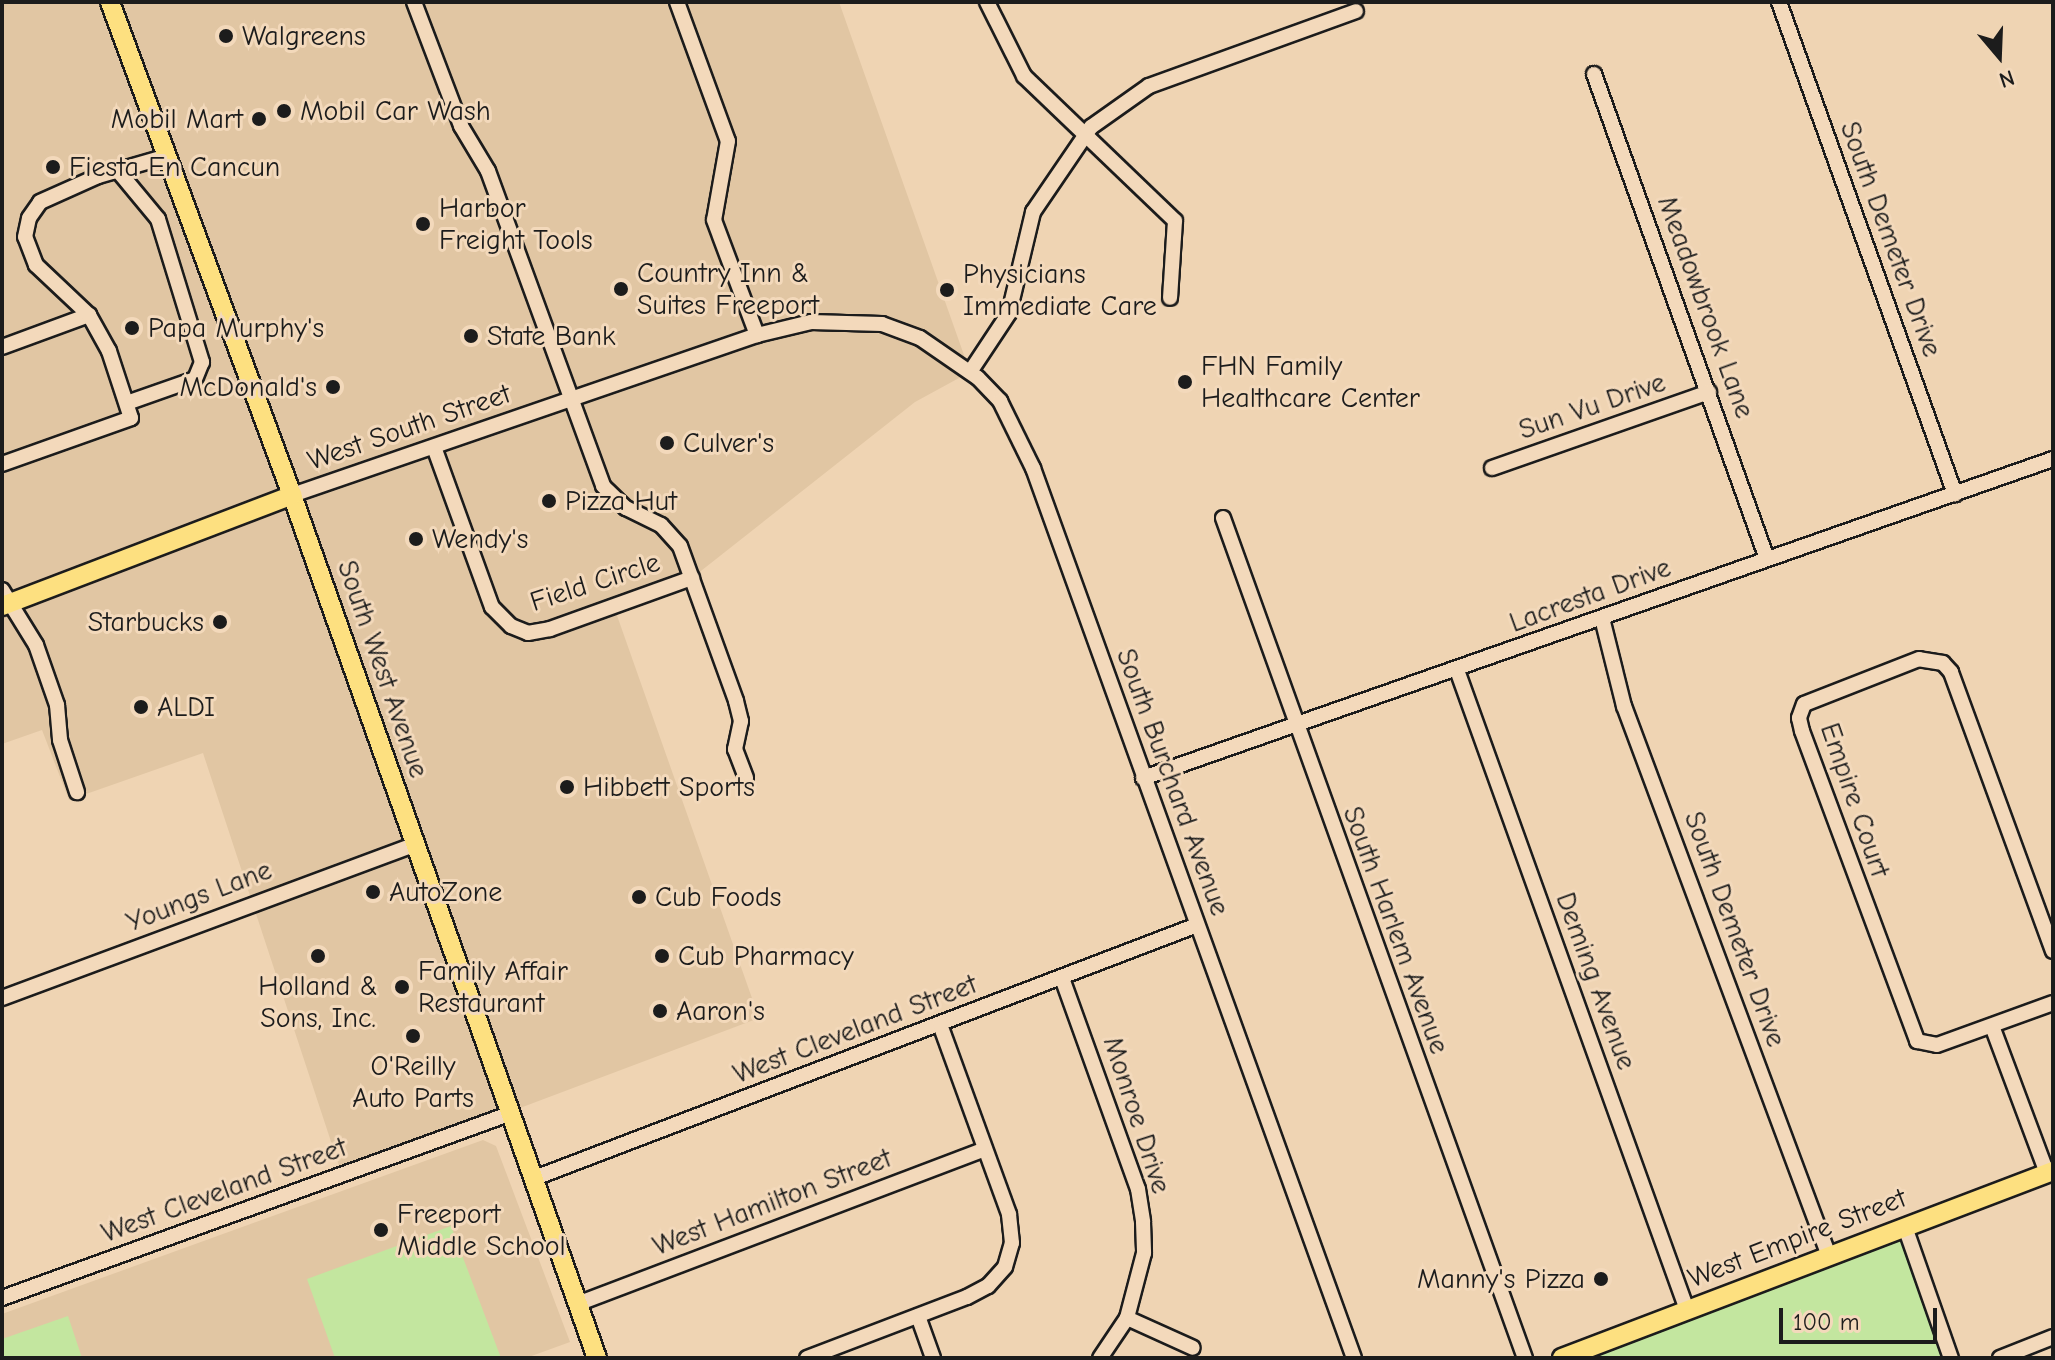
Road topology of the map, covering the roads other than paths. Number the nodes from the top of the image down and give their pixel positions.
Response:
1 (110, 2) edge
2 (414, 2) edge
3 (677, 2) edge
4 (987, 2) edge
5 (1779, 2) edge
6 (1356, 11) dead end
7 (1594, 74) dead end
8 (1084, 136) junction
9 (164, 157) junction
10 (119, 172) junction
11 (1170, 298) dead end
12 (89, 315) junction
13 (840, 319) joint
14 (757, 335) junction
15 (2, 347) edge
16 (970, 372) junction
17 (1709, 392) junction
18 (572, 402) junction
19 (127, 403) junction
20 (434, 447) junction
21 (2053, 459) edge
22 (2, 464) edge
23 (1492, 468) dead end
24 (1955, 494) junction
25 (292, 495) junction
26 (1223, 518) dead end
27 (1767, 559) junction
28 (692, 578) junction
29 (4, 600) edge
30 (1602, 618) junction
31 (1457, 670) junction
32 (1294, 725) junction
33 (746, 778) dead end
34 (1143, 778) junction
35 (77, 792) dead end
36 (415, 844) junction
37 (1197, 925) junction
38 (2053, 951) edge
39 (1062, 978) junction
40 (2, 998) edge
41 (2053, 1003) edge
42 (940, 1024) junction
43 (1992, 1026) junction
44 (509, 1114) junction
45 (985, 1149) junction
46 (2050, 1172) edge
47 (532, 1179) junction
48 (1905, 1227) junction
49 (1829, 1256) junction
50 (2, 1298) edge
51 (577, 1304) junction
52 (1687, 1310) junction
53 (918, 1316) junction
54 (1127, 1318) junction
55 (2053, 1337) edge
56 (1193, 1348) dead end
57 (597, 1358) edge
58 (807, 1358) edge
59 (933, 1358) edge
60 (1100, 1358) edge
61 (1354, 1358) edge
62 (1525, 1358) edge
63 (1562, 1358) edge
64 (1951, 1358) edge
65 (2000, 1358) edge

1 - 9 main road, South West Avenue
2 - 18 street
3 - 14 street
4 - 8 street
5 - 24 street, South Demeter Drive
6 - 8 street
7 - 17 street, Meadowbrook Lane
8 - 11 street
8 - 16 street
9 - 10 street
9 - 25 main road, South West Avenue
10 - 12 street
10 - 19 street
12 - 15 street
12 - 19 street
13 - 14 street, West South Street
13 - 16 street, South Burchard Avenue
14 - 18 street, West South Street
16 - 34 street, South Burchard Avenue
17 - 23 street, Sun Vu Drive
17 - 27 street, Meadowbrook Lane
18 - 20 street, West South Street
18 - 28 street
19 - 22 street
20 - 25 street, West South Street
20 - 28 street, Field Circle
21 - 24 street, Lacresta Drive
24 - 27 street, Lacresta Drive
25 - 29 main road, West South Street
25 - 36 main road, South West Avenue
26 - 32 street, South Harlem Avenue
27 - 30 street, Lacresta Drive
28 - 33 street
29 - 35 street
30 - 31 street, Lacresta Drive
30 - 49 street, South Demeter Drive
31 - 32 street, Lacresta Drive
31 - 52 street, Deming Avenue
32 - 34 street, Lacresta Drive
32 - 62 street, South Harlem Avenue
34 - 37 street, South Burchard Avenue
36 - 40 street, Youngs Lane
36 - 44 main road, South West Avenue
37 - 39 street, West Cleveland Street
37 - 61 street, South Burchard Avenue
38 - 43 street, Empire Court
39 - 42 street, West Cleveland Street
39 - 54 street, Monroe Drive
41 - 43 street, Empire Court
42 - 45 street
42 - 47 street, West Cleveland Street
43 - 46 street
44 - 47 main road, South West Avenue
44 - 50 street, West Cleveland Street
45 - 51 street, West Hamilton Street
45 - 53 street
46 - 48 main road, West Empire Street
47 - 51 main road, South West Avenue
48 - 49 main road, West Empire Street
48 - 64 street
49 - 52 main road, West Empire Street
51 - 57 main road, South West Avenue
52 - 63 main road, West Empire Street
53 - 58 street
53 - 59 street
54 - 56 street
54 - 60 street, Monroe Drive
55 - 65 street

